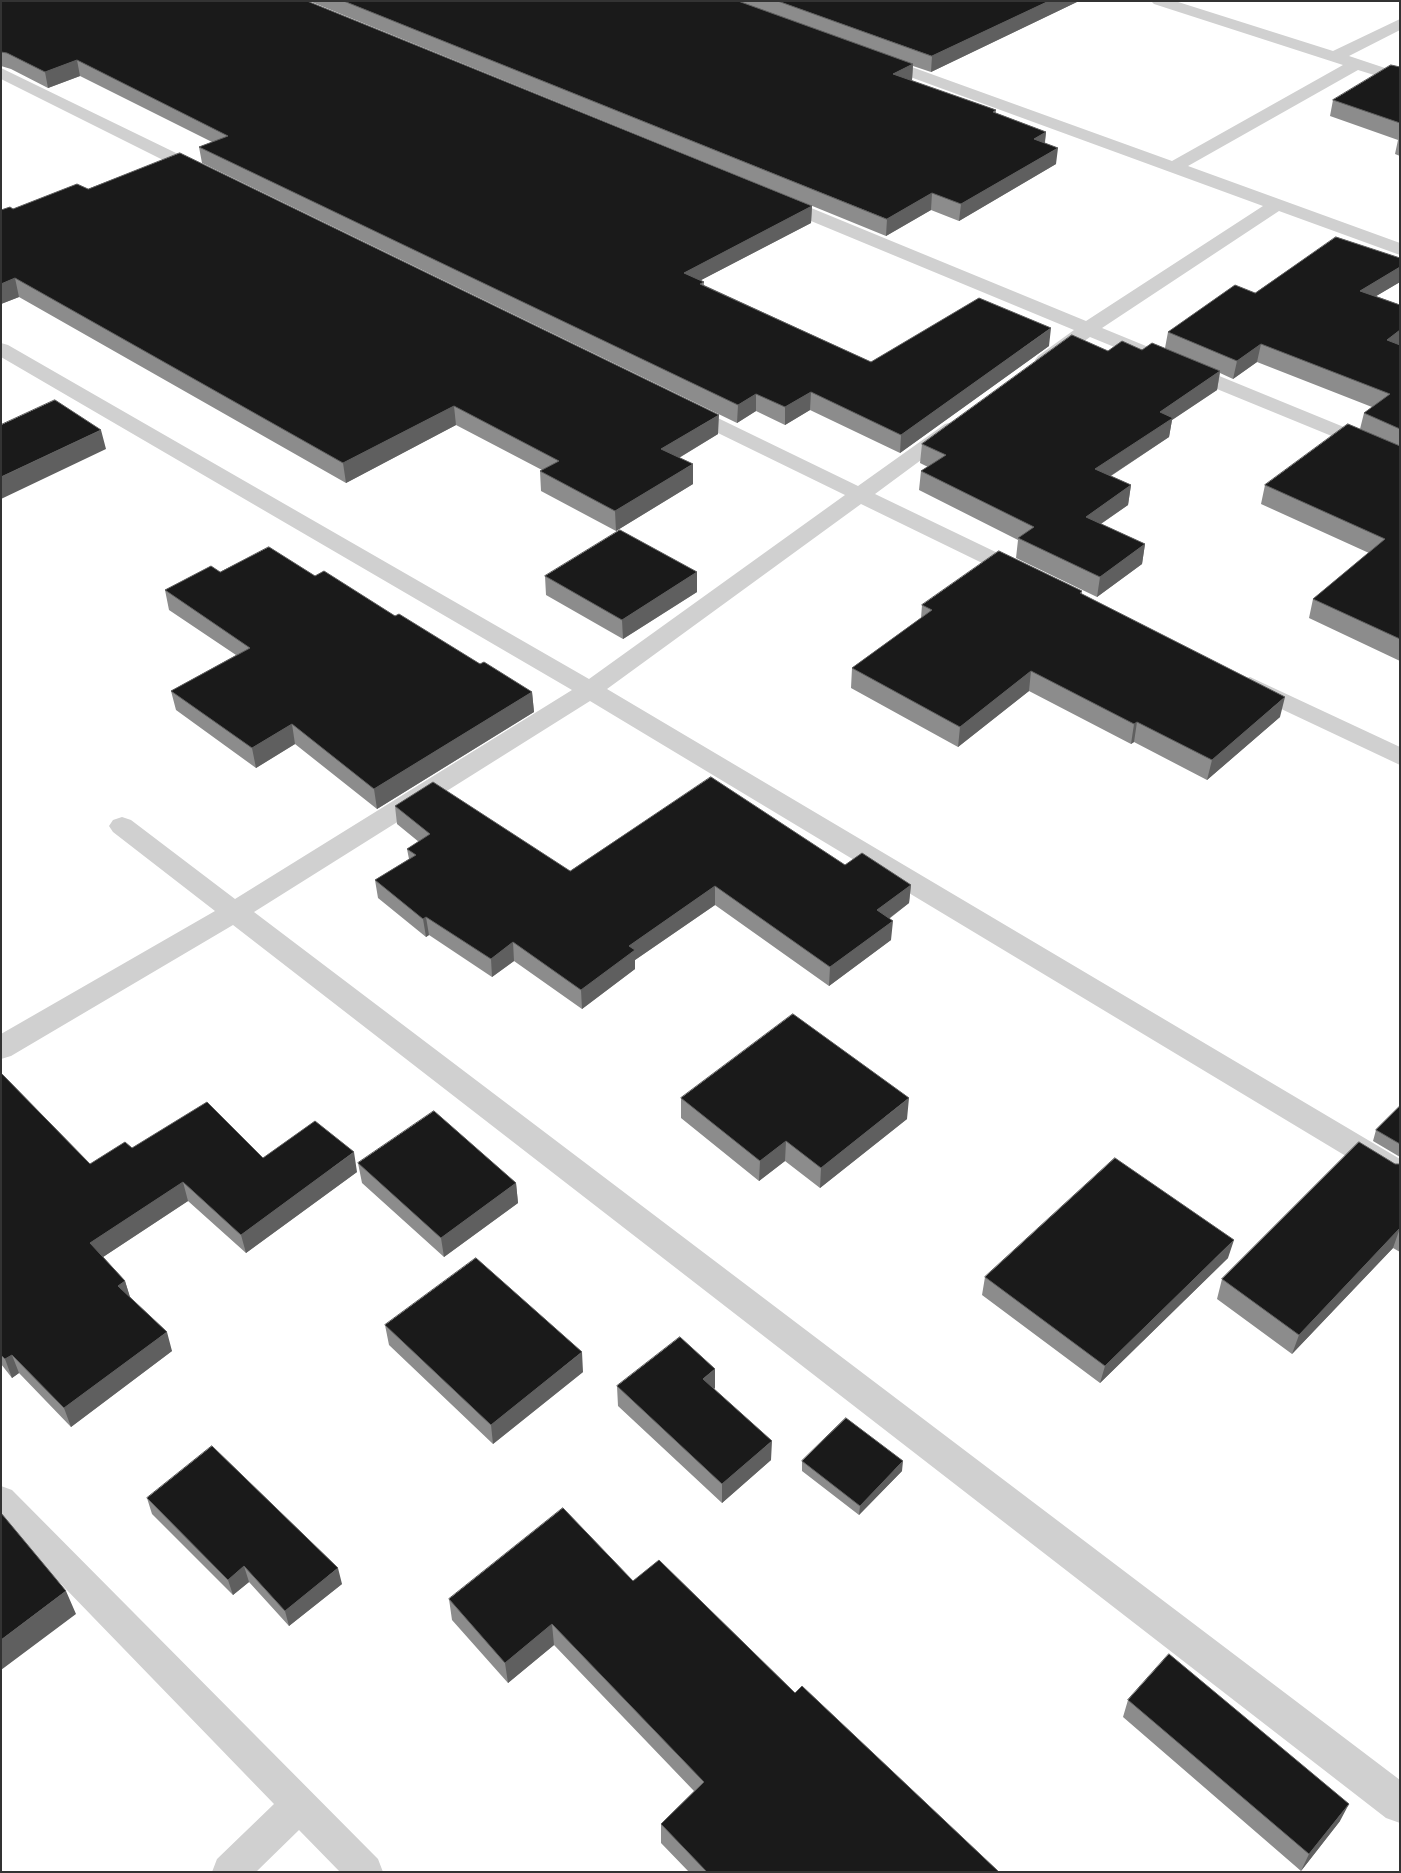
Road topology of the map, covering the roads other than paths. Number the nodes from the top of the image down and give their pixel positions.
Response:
1 (1160, 1) edge
2 (1400, 24) edge
3 (864, 56) edge
4 (1335, 57) junction
5 (1356, 64) junction
6 (1, 73) edge
7 (1400, 78) edge
8 (1174, 167) junction
9 (225, 183) edge
10 (758, 193) edge
11 (1276, 205) junction
12 (1400, 249) edge
13 (1089, 328) junction
14 (1, 349) edge
15 (1026, 374) edge
16 (663, 398) edge
17 (971, 414) edge
18 (1400, 458) edge
19 (860, 495) junction
20 (1037, 581) edge
21 (1232, 676) edge
22 (590, 690) junction
23 (1400, 757) edge
24 (122, 826) dead end
25 (234, 912) junction
26 (1, 1048) edge
27 (1400, 1174) edge
28 (1, 1500) edge
29 (1400, 1804) edge
30 (300, 1805) junction
31 (230, 1872) edge
32 (365, 1872) edge

1 - 4 street
2 - 4 street
3 - 8 street
4 - 5 street
5 - 7 street
5 - 8 street
6 - 9 street
8 - 11 street
10 - 13 street
11 - 12 street
11 - 13 street
13 - 15 street
13 - 18 street
14 - 22 street
16 - 19 street
17 - 19 street
19 - 20 street
19 - 22 street
21 - 23 street
22 - 25 street
22 - 27 street
24 - 25 street
25 - 26 street
25 - 29 street
28 - 30 lane
30 - 31 lane
30 - 32 lane

